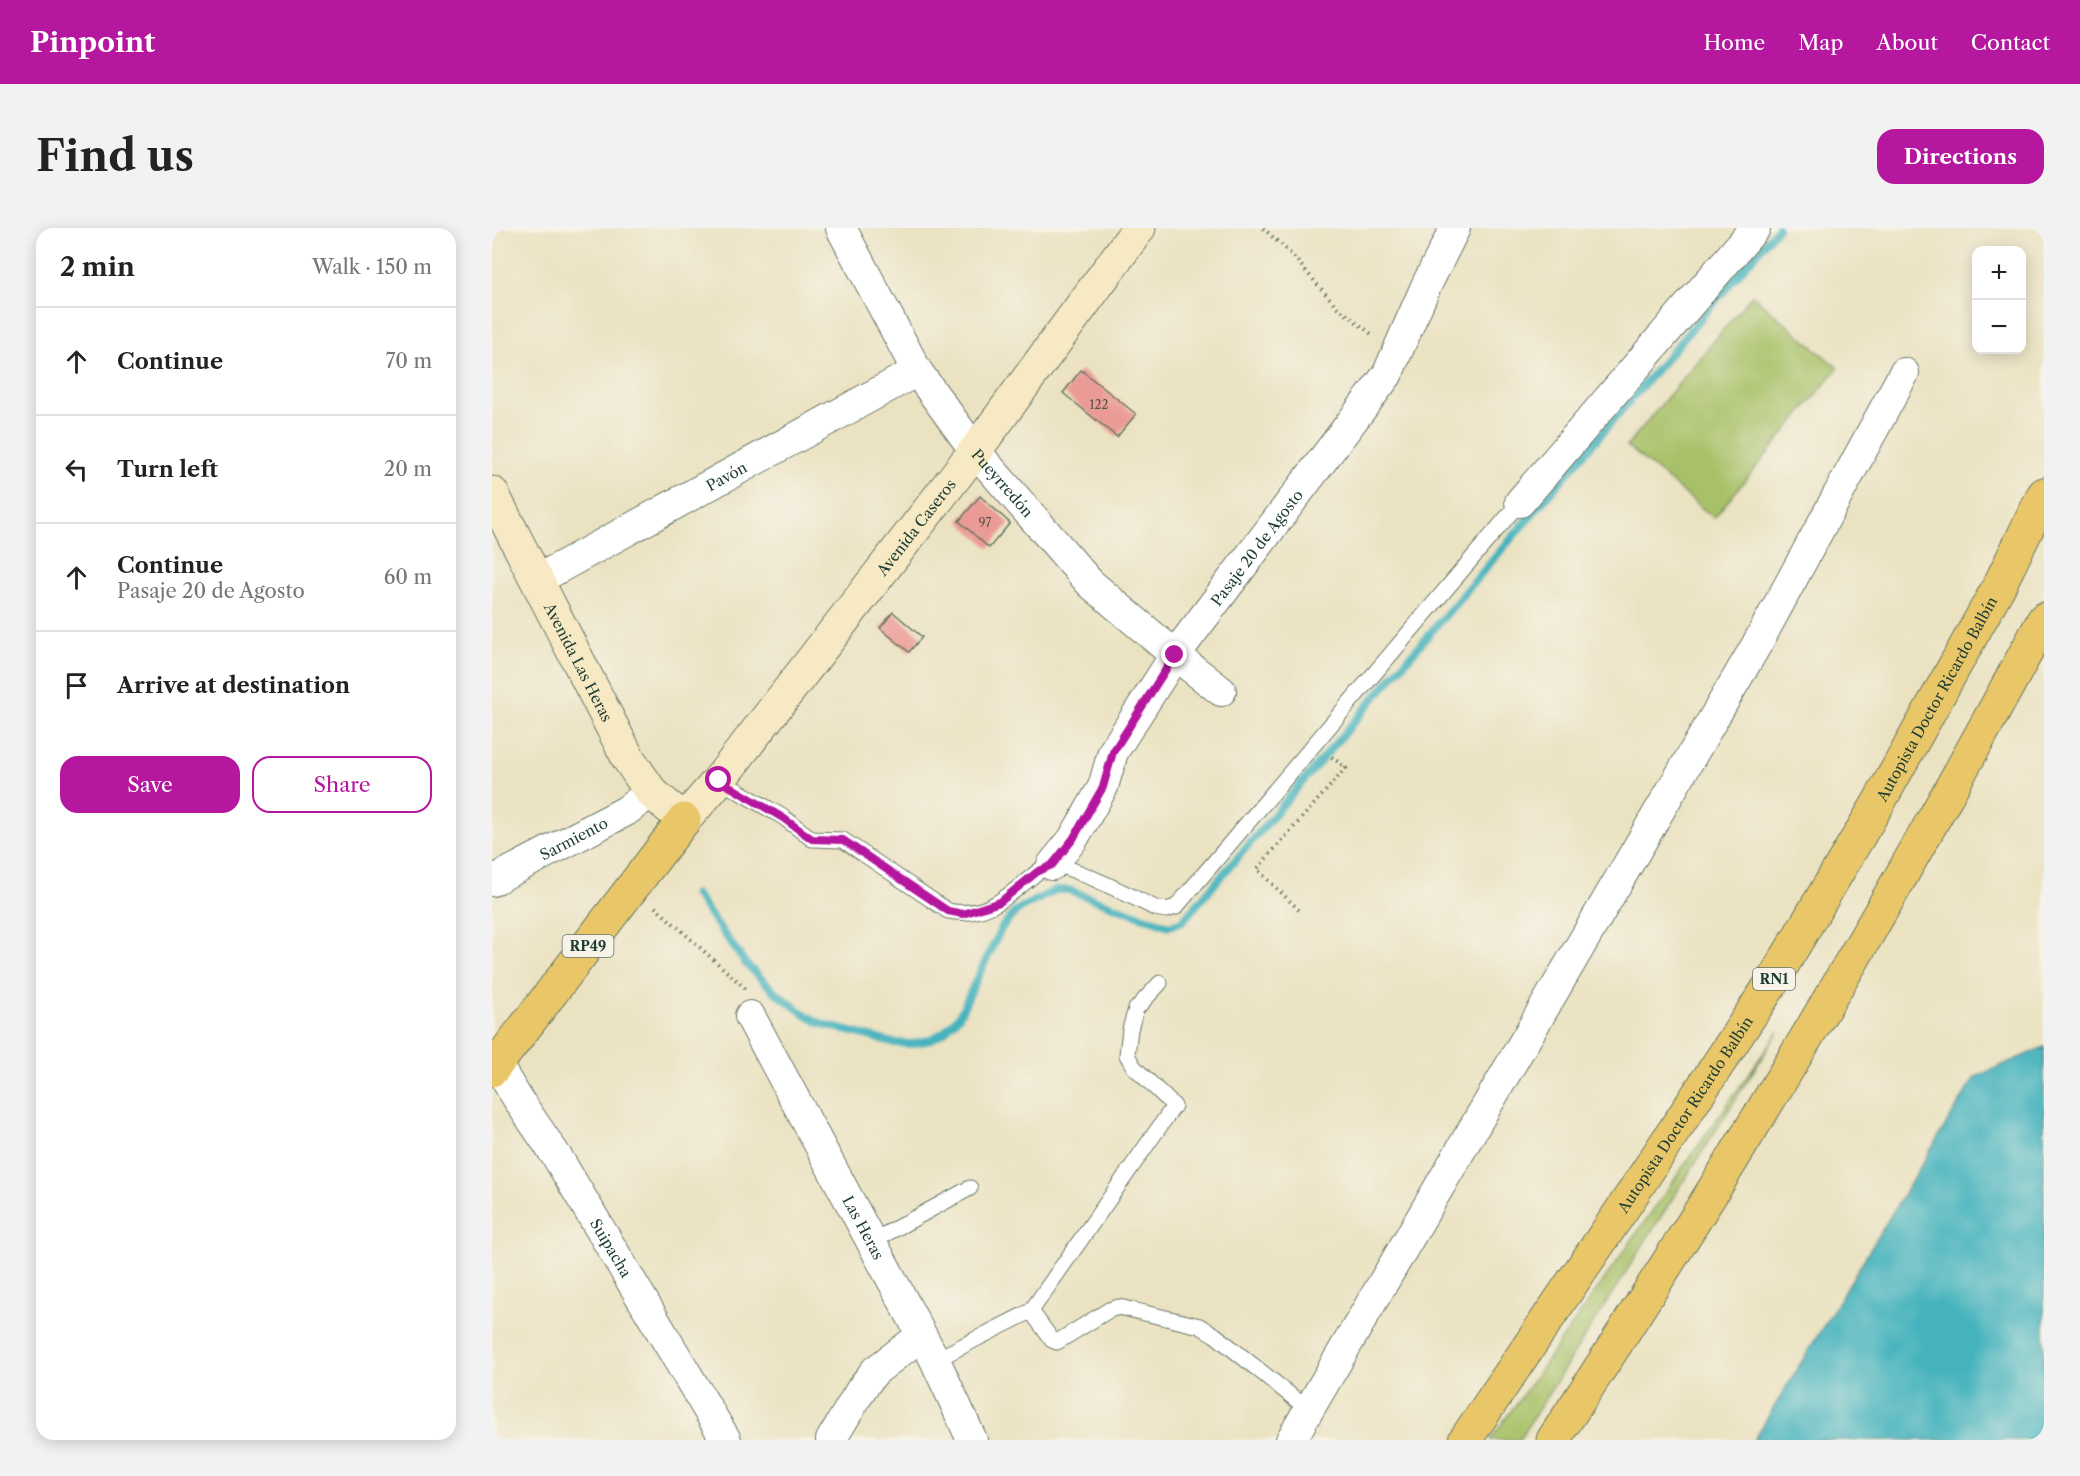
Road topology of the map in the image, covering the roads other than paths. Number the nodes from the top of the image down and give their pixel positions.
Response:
1 (841, 228) edge
2 (1140, 228) edge
3 (1455, 228) edge
4 (1755, 228) edge
5 (917, 371) junction
6 (1904, 373) dead end
7 (975, 452) junction
8 (492, 493) edge
9 (2044, 494) edge
10 (1520, 502) joint
11 (537, 580) junction
12 (2044, 619) edge
13 (1175, 655) junction
14 (1221, 691) dead end
15 (719, 780) junction
16 (651, 792) junction
17 (684, 820) junction
18 (1052, 865) junction
19 (492, 881) edge
20 (1160, 982) dead end
21 (750, 1016) road end
22 (493, 1064) edge
23 (970, 1188) dead end
24 (871, 1242) junction
25 (1031, 1311) junction
26 (928, 1348) junction
27 (1309, 1410) junction
28 (726, 1440) edge
29 (831, 1440) edge
30 (972, 1440) edge
31 (1292, 1440) edge
32 (1465, 1440) edge
33 (1553, 1440) edge

1 - 5 street, Pueyrredón
2 - 7 main road, Avenida Caseros
3 - 13 street, Pasaje 20 de Agosto
4 - 10 street
5 - 7 street, Pueyrredón
5 - 11 street, Pavón
6 - 27 street
7 - 13 street, Pueyrredón
7 - 15 main road, Avenida Caseros
8 - 11 main road, Avenida Las Heras
9 - 32 main road, Autopista Doctor Ricardo Balbín / RN1
10 - 18 lane
11 - 16 main road, Avenida Las Heras
12 - 33 main road
13 - 14 street, Pueyrredón
13 - 18 street, Pasaje 20 de Agosto
15 - 17 main road, Avenida Caseros
15 - 18 lane
16 - 17 main road, Avenida Las Heras
16 - 19 street, Sarmiento
17 - 22 main road, RP49
20 - 25 lane
21 - 24 street, Las Heras
22 - 28 street, Suipacha
23 - 24 lane
24 - 26 street, Las Heras
25 - 26 lane
25 - 27 lane
26 - 29 street
26 - 30 street, Las Heras
27 - 31 street

